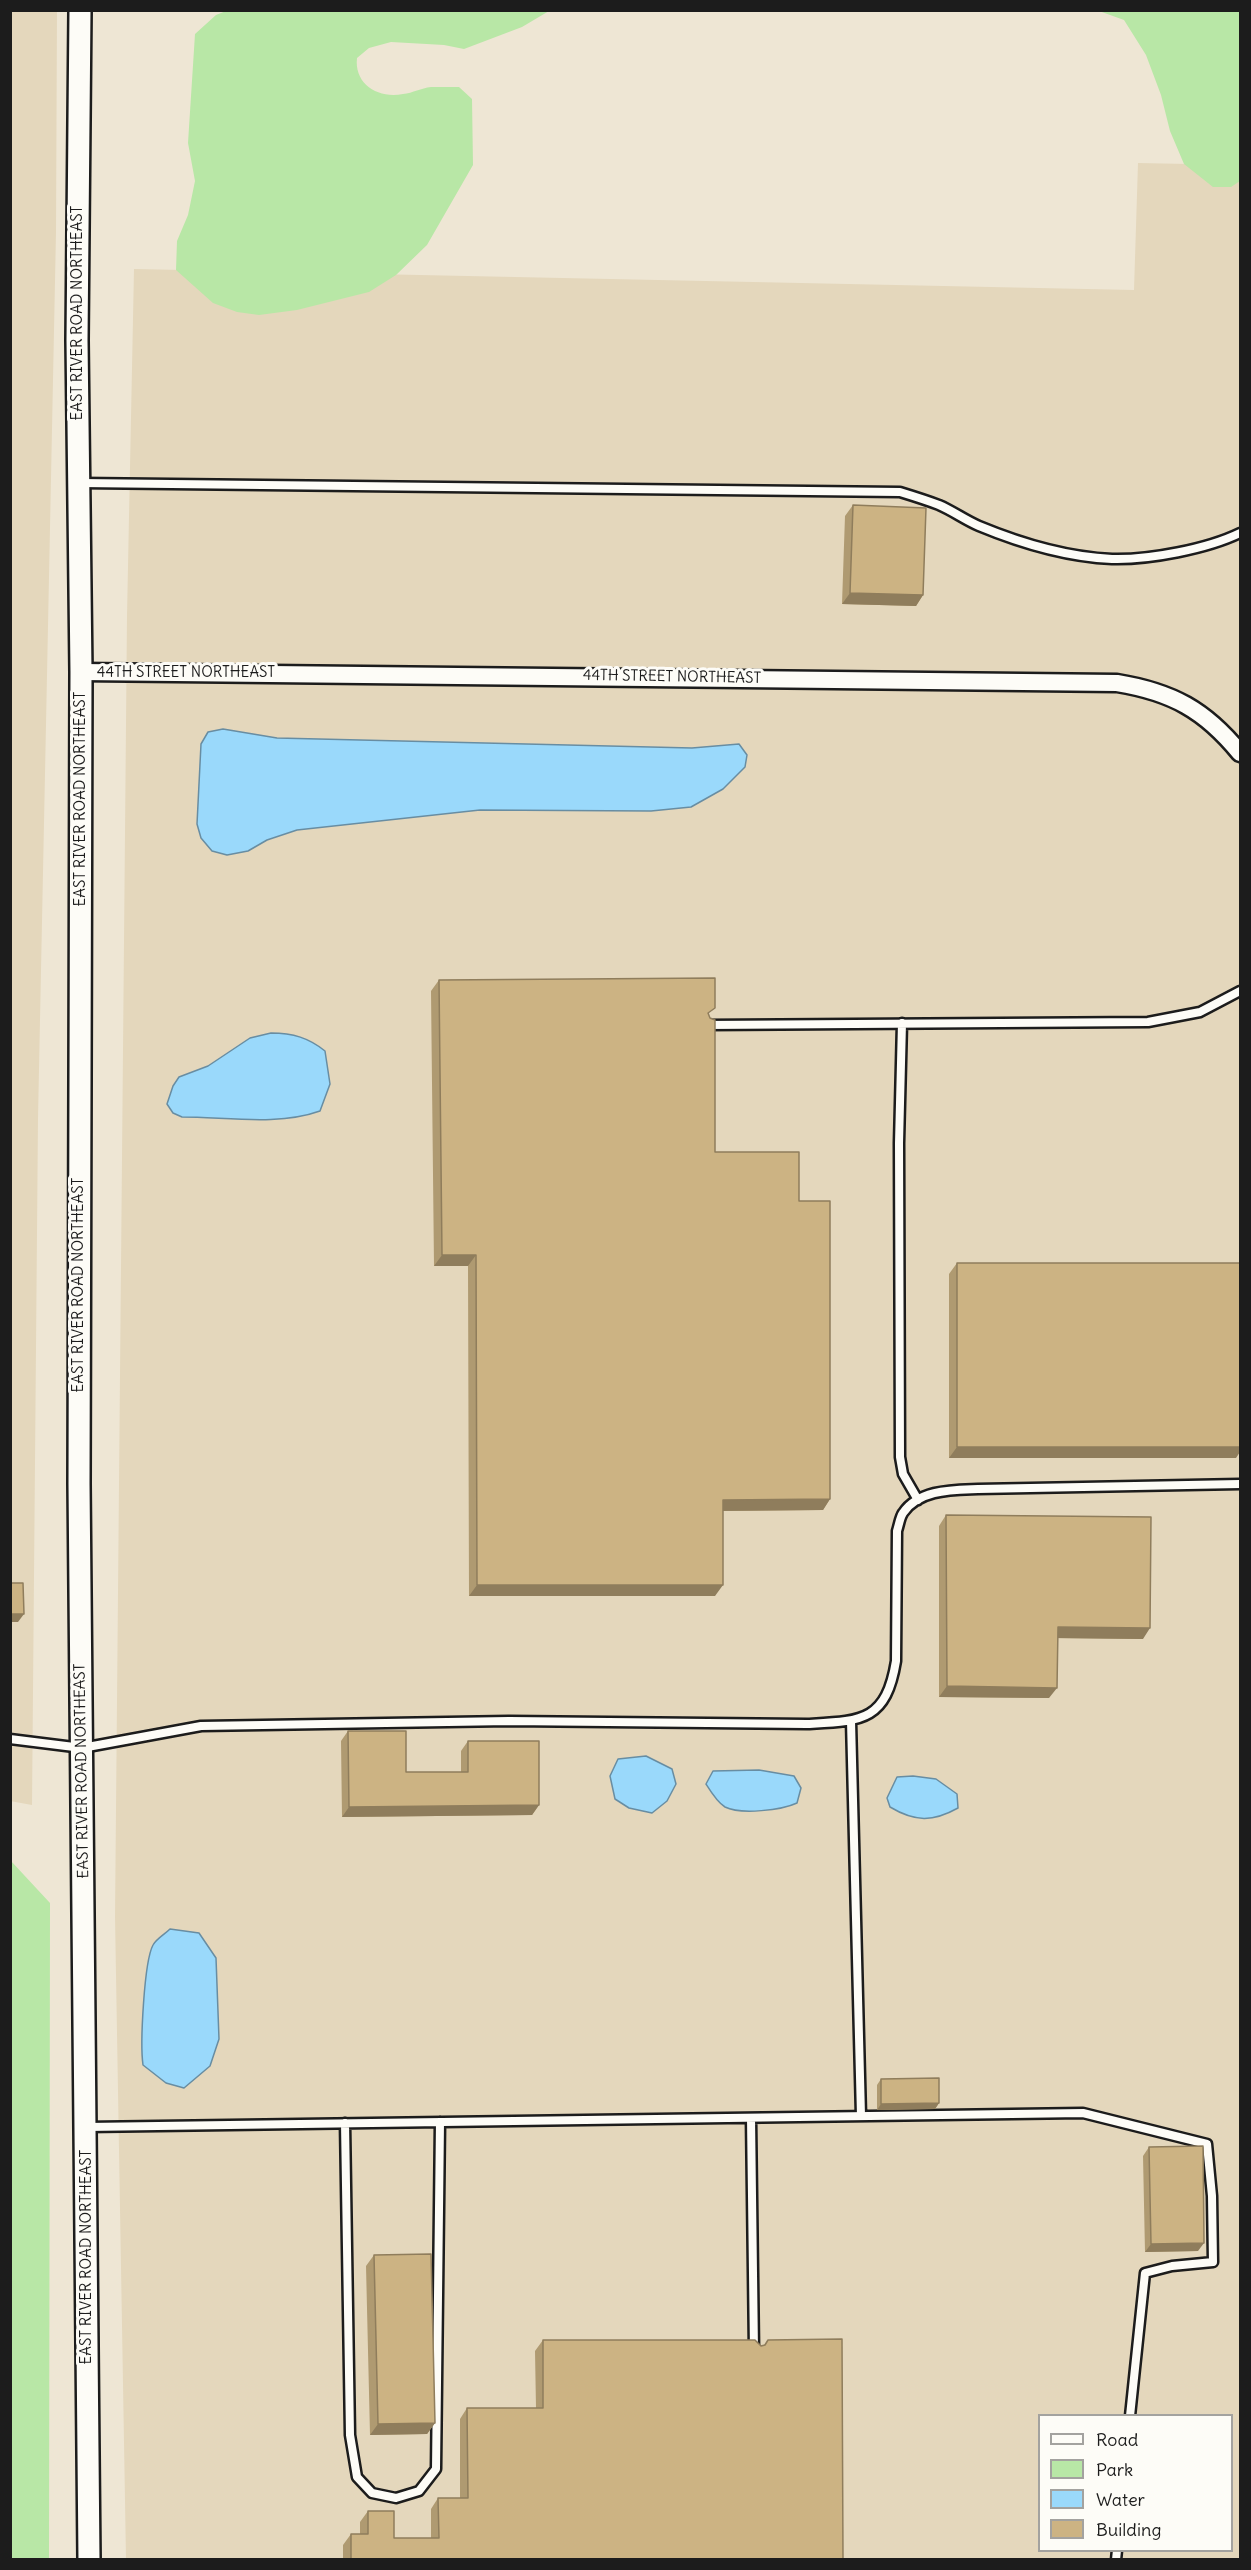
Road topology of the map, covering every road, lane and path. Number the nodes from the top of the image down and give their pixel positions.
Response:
1 (80, 10) edge
2 (78, 483) junction
3 (1240, 533) edge
4 (81, 672) junction
5 (1240, 753) edge
6 (1239, 995) edge
7 (902, 1023) junction
8 (707, 1025) edge
9 (1240, 1484) edge
10 (918, 1500) junction
11 (851, 1721) junction
12 (10, 1739) edge
13 (82, 1748) junction
14 (861, 2116) junction
15 (751, 2118) junction
16 (440, 2122) junction
17 (345, 2123) junction
18 (86, 2127) junction
19 (754, 2351) edge
20 (1131, 2414) edge
21 (89, 2559) edge

1 - 2 street, EAST RIVER ROAD NORTHEAST
2 - 3 lane
2 - 4 street, EAST RIVER ROAD NORTHEAST
4 - 5 street, 44TH STREET NORTHEAST
4 - 13 street, EAST RIVER ROAD NORTHEAST
6 - 7 lane
7 - 8 lane
7 - 10 lane
9 - 10 lane
10 - 11 lane
11 - 13 lane
11 - 14 lane
12 - 13 lane
13 - 18 street, EAST RIVER ROAD NORTHEAST
14 - 15 lane
14 - 20 lane
15 - 16 lane
15 - 19 lane
16 - 17 lane
16 - 17 lane
17 - 18 lane
18 - 21 street, EAST RIVER ROAD NORTHEAST

